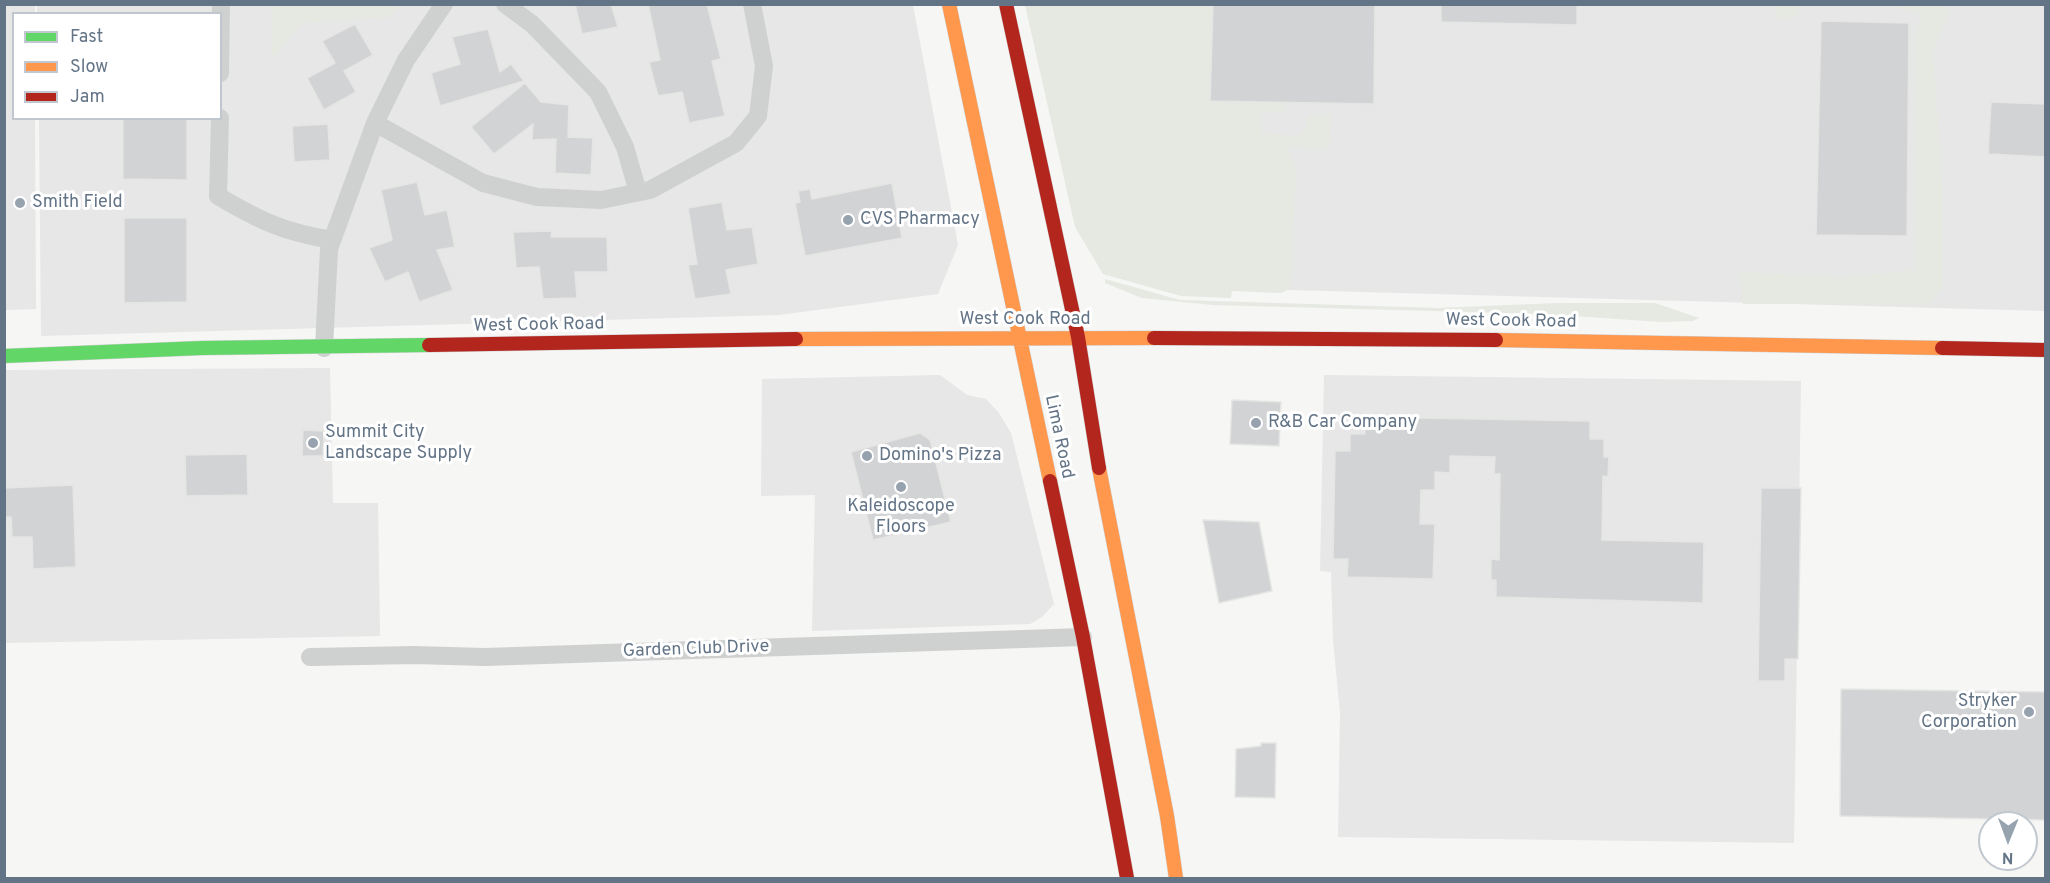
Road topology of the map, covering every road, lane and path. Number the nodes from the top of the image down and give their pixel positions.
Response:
1 (444, 4) edge
2 (505, 4) edge
3 (752, 4) edge
4 (949, 4) edge
5 (1006, 4) edge
6 (220, 120) edge
7 (375, 123) junction
8 (638, 192) junction
9 (332, 240) junction
10 (1018, 337) junction
11 (1078, 337) junction
12 (324, 348) junction
13 (2046, 350) edge
14 (4, 356) edge
15 (1083, 637) junction
16 (310, 657) dead end
17 (1127, 879) edge
18 (1176, 879) edge

1 - 7 street
2 - 8 street
3 - 8 street
4 - 10 main road, Lima Road
5 - 11 main road, Lima Road
6 - 9 street
7 - 8 street
7 - 9 street
9 - 12 street
10 - 11 main road, West Cook Road
10 - 12 main road, West Cook Road
10 - 15 main road, Lima Road
11 - 13 main road, West Cook Road
11 - 18 main road, Lima Road
12 - 14 main road, West Cook Road
15 - 16 street, Garden Club Drive
15 - 17 main road, Lima Road

